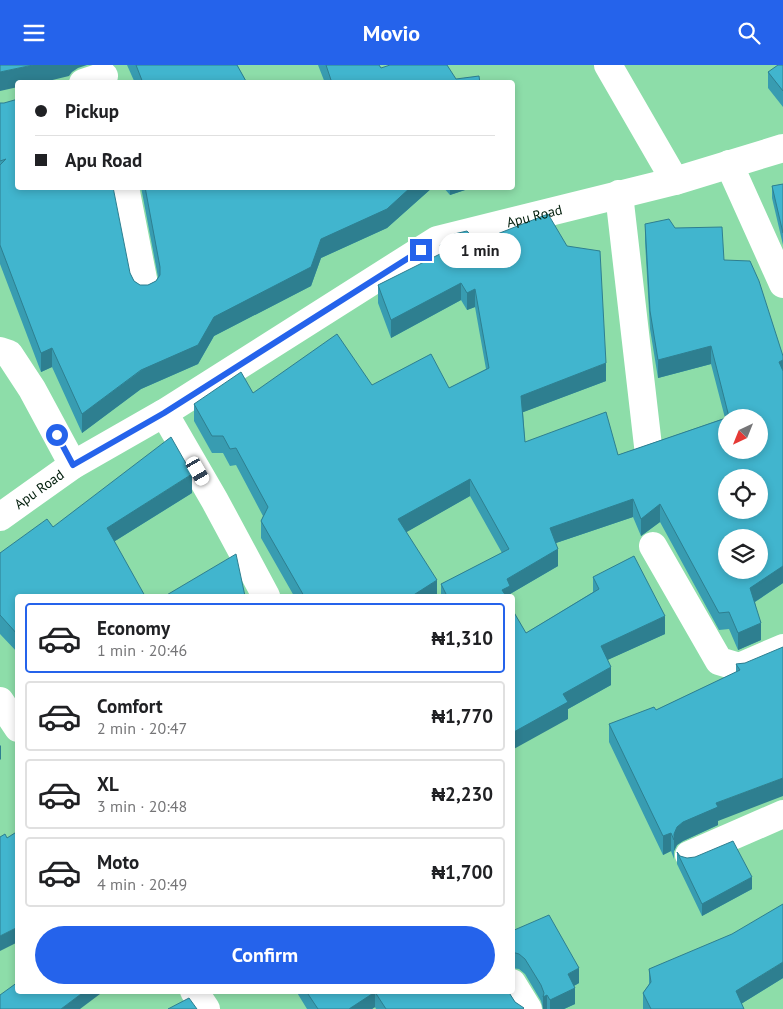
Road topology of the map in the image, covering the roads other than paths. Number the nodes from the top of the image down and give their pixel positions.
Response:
1 (608, 65) edge
2 (783, 147) edge
3 (729, 164) junction
4 (674, 181) junction
5 (126, 190) edge
6 (619, 194) junction
7 (783, 283) edge
8 (145, 289) edge
9 (0, 351) edge
10 (164, 413) junction
11 (648, 446) edge
12 (73, 465) junction
13 (0, 517) edge
14 (653, 546) dead end
15 (265, 594) edge
16 (783, 648) edge
17 (0, 701) edge
18 (15, 724) edge
19 (783, 814) edge
20 (689, 855) dead end
21 (515, 988) edge
22 (196, 994) edge
23 (206, 1009) edge
24 (528, 1009) edge

1 - 4 street
2 - 3 street, Apu Road
3 - 4 street, Apu Road
3 - 7 street
4 - 6 street, Apu Road
5 - 8 street
6 - 10 street, Apu Road
6 - 11 street
9 - 12 street
10 - 12 street, Apu Road
10 - 15 street
12 - 13 street, Apu Road
14 - 16 street
17 - 18 street
19 - 20 street
21 - 24 street
22 - 23 street

